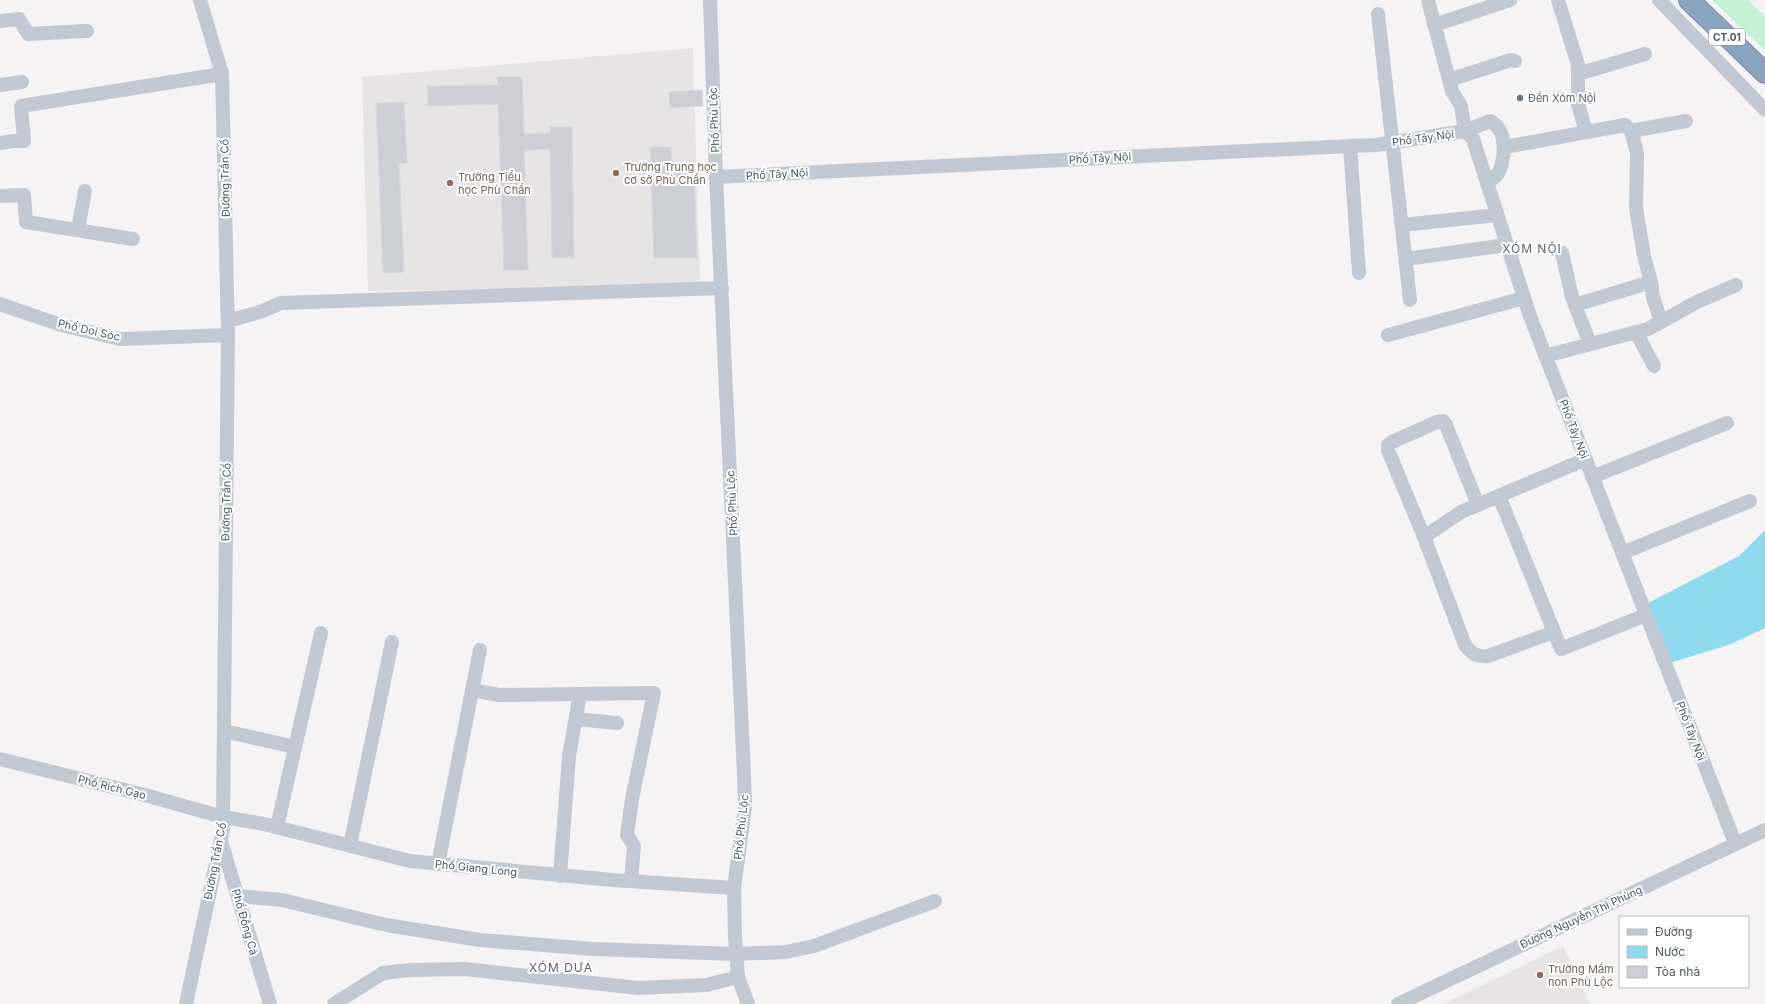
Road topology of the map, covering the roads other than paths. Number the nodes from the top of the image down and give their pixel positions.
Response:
1 (200, 0) edge
2 (710, 0) edge
3 (1428, 0) edge
4 (1510, 0) edge
5 (1558, 0) edge
6 (1659, 0) edge
7 (1690, 0) edge
8 (1378, 14) dead end
9 (0, 20) edge
10 (1434, 25) junction
11 (87, 31) dead end
12 (1645, 54) dead end
13 (1515, 61) dead end
14 (222, 74) junction
15 (1578, 74) junction
16 (1765, 74) edge
17 (1449, 80) junction
18 (22, 82) dead end
19 (0, 85) edge
20 (1765, 110) edge
21 (1686, 121) dead end
22 (1465, 131) junction
23 (1631, 131) junction
24 (1586, 132) junction
25 (1393, 142) junction
26 (0, 143) edge
27 (1350, 146) junction
28 (1505, 147) junction
29 (716, 177) junction
30 (1487, 183) junction
31 (85, 191) dead end
32 (0, 196) edge
33 (1497, 215) junction
34 (1402, 225) junction
35 (78, 230) junction
36 (133, 239) dead end
37 (1507, 245) junction
38 (1562, 253) dead end
39 (1406, 258) junction
40 (1359, 273) dead end
41 (1652, 282) junction
42 (1736, 285) dead end
43 (722, 288) junction
44 (1524, 298) junction
45 (1410, 300) dead end
46 (0, 304) edge
47 (1575, 305) junction
48 (1661, 322) junction
49 (228, 328) junction
50 (1636, 332) junction
51 (1388, 334) dead end
52 (1590, 344) junction
53 (1545, 356) junction
54 (1654, 366) dead end
55 (1726, 423) dead end
56 (1586, 459) junction
57 (1592, 477) junction
58 (1499, 496) junction
59 (1750, 501) dead end
60 (1478, 505) junction
61 (1424, 537) junction
62 (1622, 553) junction
63 (1646, 615) junction
64 (321, 632) dead end
65 (1554, 632) junction
66 (392, 642) dead end
67 (480, 650) dead end
68 (472, 690) junction
69 (580, 694) junction
70 (576, 719) junction
71 (618, 723) dead end
72 (224, 731) junction
73 (295, 747) junction
74 (0, 759) edge
75 (224, 817) junction
76 (277, 827) junction
77 (1765, 830) edge
78 (221, 841) junction
79 (1735, 843) junction
80 (350, 846) junction
81 (438, 864) junction
82 (560, 876) junction
83 (631, 881) junction
84 (734, 888) junction
85 (238, 896) junction
86 (935, 901) dead end
87 (735, 954) junction
88 (738, 977) junction
89 (186, 1004) edge
90 (270, 1004) edge
91 (334, 1004) edge
92 (748, 1004) edge
93 (1398, 1004) edge

1 - 14 street, Đường Trần Cố
2 - 29 street, Phố Phù Lộc
3 - 10 street
4 - 10 street
5 - 15 street
6 - 20 street
7 - 16 highway, CT.01
8 - 25 street
9 - 11 street
10 - 17 street
12 - 15 street
13 - 17 street
14 - 26 street
14 - 49 street, Đường Trần Cố
15 - 24 street
17 - 22 street
18 - 19 street
21 - 23 street
22 - 25 street, Phố Tây Nội
22 - 28 street
22 - 30 street, Phố Tây Nội
23 - 24 street
23 - 41 street
24 - 28 street
25 - 27 street, Phố Tây Nội
25 - 34 street
27 - 29 street, Phố Tây Nội
27 - 40 street
28 - 30 street
29 - 43 street, Phố Phù Lộc
30 - 33 street, Phố Tây Nội
31 - 35 street
32 - 35 street
33 - 34 street
33 - 37 street, Phố Tây Nội
34 - 39 street
35 - 36 street
37 - 39 street
37 - 44 street, Phố Tây Nội
38 - 47 street
39 - 45 street
41 - 47 street
41 - 48 street
42 - 48 street
43 - 49 street, Phố Doi Sóc
43 - 84 street, Phố Phù Lộc
44 - 51 street
44 - 53 street, Phố Tây Nội
46 - 49 street, Phố Doi Sóc
47 - 52 street
48 - 50 street
49 - 72 street, Đường Trần Cố
50 - 52 street
50 - 54 street
52 - 53 street
53 - 56 street, Phố Tây Nội
55 - 57 street
56 - 57 street, Phố Tây Nội
56 - 58 street
57 - 62 street, Phố Tây Nội
58 - 60 street
58 - 65 street
59 - 62 street
60 - 61 street
60 - 61 street
61 - 65 street
62 - 63 street, Phố Tây Nội
63 - 65 street
63 - 79 street, Phố Tây Nội
64 - 73 street
66 - 80 street
67 - 68 street
68 - 69 street
68 - 81 street
69 - 70 street
69 - 83 street
70 - 71 street
70 - 82 street
72 - 73 street
72 - 75 street, Đường Trần Cố
73 - 76 street
74 - 75 street, Phố Rích Gạo
75 - 76 street, Phố Giang Long
75 - 78 street, Đường Trần Cố
76 - 80 street, Phố Giang Long
77 - 79 street, Đường Nguyễn Thì Phùng
78 - 85 street, Phố Đồng Cả
78 - 89 street, Đường Trần Cố
79 - 93 street, Đường Nguyễn Thì Phùng
80 - 81 street, Phố Giang Long
81 - 82 street, Phố Giang Long
82 - 83 street, Phố Giang Long
83 - 84 street, Phố Giang Long
84 - 87 street, Phố Phù Lộc
85 - 87 street
85 - 90 street, Phố Đồng Cả
86 - 87 street
87 - 88 street, Phố Phù Lộc
88 - 91 street
88 - 92 street, Phố Phù Lộc

